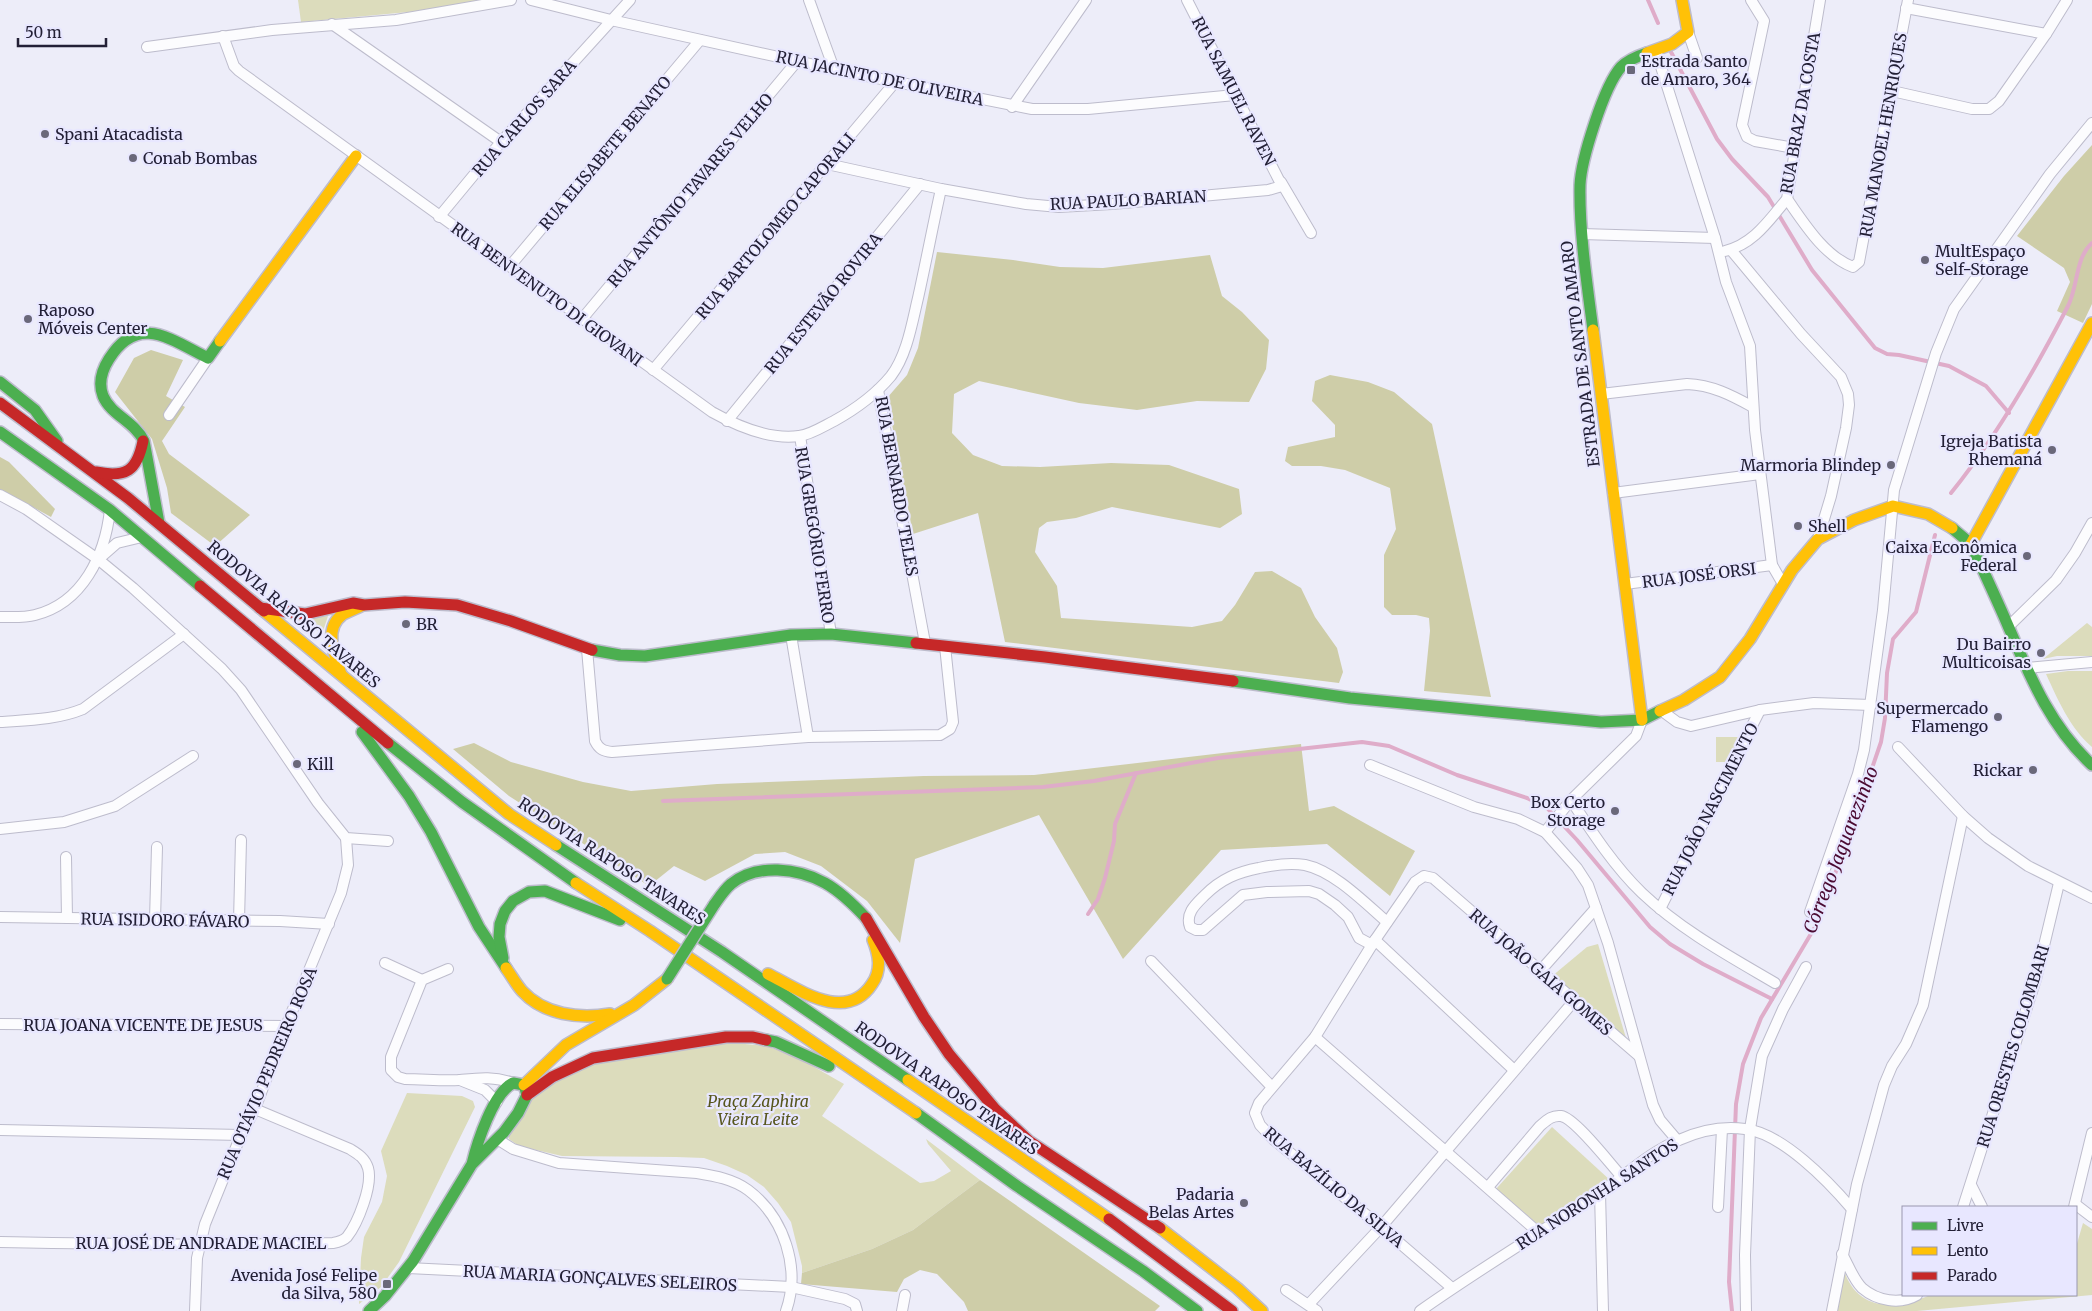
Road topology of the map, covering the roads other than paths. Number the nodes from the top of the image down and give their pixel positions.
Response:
1 (511, 0) edge
2 (531, 0) edge
3 (630, 0) edge
4 (810, 0) edge
5 (1086, 0) edge
6 (1186, 0) edge
7 (1682, 0) edge
8 (1751, 0) edge
9 (1820, 0) edge
10 (2067, 0) edge
11 (1907, 4) edge
12 (611, 20) junction
13 (332, 24) junction
14 (1688, 32) junction
15 (2046, 34) junction
16 (223, 36) junction
17 (700, 40) junction
18 (147, 47) dead end
19 (1656, 51) junction
20 (1697, 58) dead end
21 (798, 60) junction
22 (834, 68) junction
23 (896, 81) junction
24 (1892, 91) junction
25 (1235, 95) junction
26 (1012, 106) junction
27 (2092, 123) edge
28 (501, 142) junction
29 (1794, 148) junction
30 (356, 156) junction
31 (827, 164) junction
32 (920, 184) junction
33 (1282, 184) junction
34 (940, 189) junction
35 (1787, 199) junction
36 (439, 217) junction
37 (1310, 233) dead end
38 (1582, 234) junction
39 (1715, 238) junction
40 (1731, 250) junction
41 (1719, 252) junction
42 (510, 266) junction
43 (582, 319) junction
44 (2092, 322) edge
45 (208, 358) junction
46 (654, 370) junction
47 (0, 382) edge
48 (878, 390) junction
49 (1600, 394) junction
50 (0, 402) edge
51 (1753, 407) junction
52 (169, 415) dead end
53 (727, 421) junction
54 (0, 432) edge
55 (800, 436) junction
56 (143, 438) junction
57 (61, 446) junction
58 (96, 472) junction
59 (1760, 474) junction
60 (1613, 493) junction
61 (0, 495) edge
62 (1893, 506) junction
63 (110, 510) junction
64 (158, 523) junction
65 (2092, 523) edge
66 (142, 537) junction
67 (1818, 539) junction
68 (1971, 544) junction
69 (99, 560) junction
70 (1772, 566) junction
71 (1625, 584) junction
72 (1783, 584) junction
73 (364, 605) junction
74 (260, 608) junction
75 (0, 617) edge
76 (2009, 626) junction
77 (184, 634) junction
78 (831, 634) junction
79 (791, 635) junction
80 (925, 643) junction
81 (945, 646) junction
82 (588, 649) junction
83 (2092, 662) edge
84 (2026, 668) junction
85 (341, 674) junction
86 (1871, 705) junction
87 (1760, 710) junction
88 (347, 711) junction
89 (1662, 712) junction
90 (1642, 720) junction
91 (0, 722) edge
92 (808, 737) junction
93 (1898, 748) dead end
94 (193, 756) dead end
95 (1370, 765) dead end
96 (2092, 765) edge
97 (1570, 800) junction
98 (1963, 816) junction
99 (0, 828) edge
100 (1547, 829) junction
101 (346, 838) junction
102 (241, 840) dead end
103 (388, 841) dead end
104 (157, 847) dead end
105 (66, 856) dead end
106 (2059, 883) junction
107 (1444, 887) joint
108 (2092, 898) edge
109 (1596, 908) junction
110 (1660, 909) junction
111 (1810, 912) dead end
112 (0, 917) edge
113 (67, 918) junction
114 (866, 918) junction
115 (155, 920) junction
116 (239, 921) junction
117 (1387, 922) junction
118 (329, 924) junction
119 (650, 931) junction
120 (1373, 943) junction
121 (722, 952) junction
122 (1150, 961) dead end
123 (385, 963) dead end
124 (1806, 967) dead end
125 (506, 968) junction
126 (448, 969) dead end
127 (1541, 970) junction
128 (422, 980) junction
129 (1775, 983) dead end
130 (1574, 1001) junction
131 (623, 1011) junction
132 (0, 1024) edge
133 (286, 1026) junction
134 (1315, 1037) junction
135 (1639, 1056) junction
136 (1514, 1070) junction
137 (459, 1080) junction
138 (1272, 1086) junction
139 (521, 1088) junction
140 (895, 1100) junction
141 (497, 1102) junction
142 (945, 1106) junction
143 (254, 1109) junction
144 (485, 1126) junction
145 (1725, 1128) junction
146 (1747, 1129) junction
147 (0, 1130) edge
148 (2092, 1133) edge
149 (242, 1135) junction
150 (497, 1139) junction
151 (1677, 1140) junction
152 (1029, 1141) junction
153 (1445, 1151) junction
154 (472, 1164) junction
155 (1622, 1177) junction
156 (1971, 1185) junction
157 (1488, 1187) junction
158 (1600, 1193) junction
159 (1963, 1206) edge
160 (1982, 1206) edge
161 (2075, 1206) edge
162 (1718, 1207) dead end
163 (2077, 1207) edge
164 (1852, 1209) junction
165 (2092, 1217) edge
166 (1381, 1227) junction
167 (1538, 1233) junction
168 (0, 1242) edge
169 (199, 1244) junction
170 (1842, 1254) junction
171 (408, 1268) junction
172 (791, 1287) junction
173 (1452, 1288) junction
174 (1286, 1290) dead end
175 (905, 1295) dead end
176 (1915, 1296) edge
177 (1313, 1308) edge
178 (195, 1311) edge
179 (369, 1311) edge
180 (786, 1311) edge
181 (857, 1311) edge
182 (902, 1311) edge
183 (1197, 1311) edge
184 (1232, 1311) edge
185 (1262, 1311) edge
186 (1420, 1311) edge
187 (1603, 1311) edge
188 (1746, 1311) edge
189 (1832, 1311) edge

1 - 13 street
2 - 12 street, RUA JACINTO DE OLIVEIRA
3 - 12 street, RUA CARLOS SARA
4 - 22 street
5 - 26 street
6 - 25 street, RUA SAMUEL RAVEN
7 - 14 main road
8 - 29 street
9 - 29 street, RUA BRAZ DA COSTA
10 - 15 street
11 - 15 street
11 - 24 street, RUA MANOEL HENRIQUES
12 - 17 street, RUA JACINTO DE OLIVEIRA
12 - 28 street, RUA CARLOS SARA
13 - 16 street
13 - 28 street
14 - 19 main road, ESTRADA DE SANTO AMARO
14 - 20 street
15 - 24 street
16 - 18 street
16 - 30 street, RUA BENVENUTO DI GIOVANI
17 - 21 street, RUA JACINTO DE OLIVEIRA
17 - 42 street, RUA ELISABETE BENATO
19 - 38 main road, ESTRADA DE SANTO AMARO
19 - 39 street
21 - 22 street, RUA JACINTO DE OLIVEIRA
21 - 43 street, RUA ANTÔNIO TAVARES VELHO
22 - 23 street, RUA JACINTO DE OLIVEIRA
23 - 26 street, RUA JACINTO DE OLIVEIRA
23 - 31 street, RUA BARTOLOMEO CAPORALI
24 - 35 street, RUA MANOEL HENRIQUES
25 - 26 street, RUA JACINTO DE OLIVEIRA
25 - 33 street, RUA SAMUEL RAVEN
27 - 62 street
28 - 36 street, RUA CARLOS SARA
29 - 35 street, RUA BRAZ DA COSTA
30 - 36 street, RUA BENVENUTO DI GIOVANI
30 - 45 main road
31 - 32 street, RUA PAULO BARIAN
31 - 46 street, RUA BARTOLOMEO CAPORALI
32 - 34 street, RUA PAULO BARIAN
32 - 53 street, RUA ESTEVÃO ROVIRA
33 - 34 street, RUA PAULO BARIAN
33 - 37 street, RUA SAMUEL RAVEN
34 - 48 street, RUA BERNARDO TELES
35 - 40 street, RUA BRAZ DA COSTA
36 - 42 street, RUA BENVENUTO DI GIOVANI
38 - 39 street
38 - 49 main road, ESTRADA DE SANTO AMARO
39 - 41 street
40 - 41 street, RUA BRAZ DA COSTA
40 - 67 street
41 - 51 street
42 - 43 street, RUA BENVENUTO DI GIOVANI
43 - 46 street, RUA BENVENUTO DI GIOVANI
44 - 68 main road
45 - 52 street
45 - 56 main road
46 - 53 street, RUA BENVENUTO DI GIOVANI
47 - 57 main road
48 - 55 street, RUA BENVENUTO DI GIOVANI
48 - 80 street, RUA BERNARDO TELES
49 - 51 street
49 - 60 main road, ESTRADA DE SANTO AMARO
50 - 57 main road, RODOVIA RAPOSO TAVARES
51 - 59 street
53 - 55 street, RUA BENVENUTO DI GIOVANI
54 - 63 main road
55 - 78 street, RUA GREGÓRIO FERRO
56 - 58 main road
56 - 64 main road
57 - 58 main road, RODOVIA RAPOSO TAVARES
58 - 64 main road, RODOVIA RAPOSO TAVARES
59 - 60 street
59 - 70 street
60 - 71 main road, ESTRADA DE SANTO AMARO
61 - 69 street
62 - 67 main road
62 - 68 main road
62 - 86 street
63 - 66 main road
63 - 69 street
64 - 74 main road, RODOVIA RAPOSO TAVARES
65 - 76 street
66 - 69 street
66 - 88 main road
67 - 72 main road
68 - 76 main road
69 - 75 street
69 - 77 street
70 - 71 street, RUA JOSÉ ORSI
70 - 72 street
71 - 90 main road, ESTRADA DE SANTO AMARO
72 - 89 main road
73 - 74 main road
73 - 82 main road
73 - 85 main road
74 - 85 main road, RODOVIA RAPOSO TAVARES
76 - 84 main road
77 - 91 street
77 - 101 street
78 - 79 main road
78 - 80 main road
79 - 82 main road
79 - 92 street
80 - 81 main road
81 - 90 main road
81 - 92 street
82 - 92 street
83 - 84 street
84 - 96 main road
85 - 121 main road, RODOVIA RAPOSO TAVARES
86 - 87 street
86 - 111 street
87 - 89 street
87 - 110 street, RUA JOÃO NASCIMENTO
88 - 119 main road
88 - 125 main road
89 - 90 main road
90 - 97 street
93 - 98 street
94 - 99 street
95 - 100 street
97 - 100 street
97 - 110 street
98 - 106 street
98 - 164 street
100 - 109 street
101 - 103 street
101 - 118 street, RUA OTÁVIO PEDREIRO ROSA
102 - 116 street
104 - 115 street
105 - 113 street
106 - 108 street
106 - 156 street, RUA ORESTES COLOMBARI
107 - 117 street, RUA BAZÍLIO DA SILVA
107 - 127 street, RUA JOÃO GAIA GOMES
109 - 127 street
109 - 135 street
110 - 129 street
112 - 113 street, RUA ISIDORO FÁVARO
113 - 115 street, RUA ISIDORO FÁVARO
114 - 121 main road
114 - 131 main road, bridge
114 - 152 main road
115 - 116 street, RUA ISIDORO FÁVARO
116 - 118 street, RUA ISIDORO FÁVARO
117 - 120 street, RUA BAZÍLIO DA SILVA
117 - 120 street
118 - 133 street, RUA OTÁVIO PEDREIRO ROSA
119 - 125 main road
119 - 140 main road
120 - 134 street, RUA BAZÍLIO DA SILVA
120 - 136 street
121 - 142 main road, RODOVIA RAPOSO TAVARES
122 - 138 street
123 - 128 street
124 - 146 street
125 - 131 main road
126 - 128 street
127 - 130 street, RUA JOÃO GAIA GOMES
128 - 137 street
130 - 135 street, RUA JOÃO GAIA GOMES
130 - 136 street
131 - 139 main road
132 - 133 street, RUA JOANA VICENTE DE JESUS
133 - 143 street, RUA OTÁVIO PEDREIRO ROSA
134 - 138 street, RUA BAZÍLIO DA SILVA
134 - 153 street
135 - 151 street
136 - 153 street
137 - 139 street
137 - 141 street
138 - 166 street, RUA BAZÍLIO DA SILVA
139 - 140 main road
139 - 141 main road
139 - 150 main road
140 - 183 main road
141 - 144 main road
142 - 152 main road
142 - 184 main road, RODOVIA RAPOSO TAVARES
143 - 149 street, RUA OTÁVIO PEDREIRO ROSA
143 - 169 street, RUA JOSÉ DE ANDRADE MACIEL
144 - 150 main road
144 - 154 main road
145 - 146 street, RUA NORONHA SANTOS
145 - 151 street, RUA NORONHA SANTOS
145 - 162 street
146 - 164 street, RUA NORONHA SANTOS
146 - 188 street
147 - 149 street
148 - 161 street
149 - 169 street, RUA OTÁVIO PEDREIRO ROSA
150 - 154 main road
150 - 172 street
151 - 155 street, RUA NORONHA SANTOS
152 - 185 main road
153 - 157 street
153 - 166 street
154 - 171 main road
155 - 157 street
155 - 158 street, RUA NORONHA SANTOS
156 - 159 street, RUA ORESTES COLOMBARI
156 - 160 street
157 - 167 street
158 - 167 street, RUA NORONHA SANTOS
158 - 187 street
163 - 165 street
164 - 170 street
166 - 173 street, RUA BAZÍLIO DA SILVA
166 - 177 street
167 - 173 street, RUA NORONHA SANTOS
168 - 169 street, RUA JOSÉ DE ANDRADE MACIEL
169 - 178 street, RUA OTÁVIO PEDREIRO ROSA
170 - 176 street
170 - 189 street
171 - 172 street, RUA MARIA GONÇALVES SELEIROS
171 - 179 main road
172 - 180 street
172 - 181 street, RUA MARIA GONÇALVES SELEIROS
173 - 186 street, RUA NORONHA SANTOS
174 - 177 street
175 - 182 street

